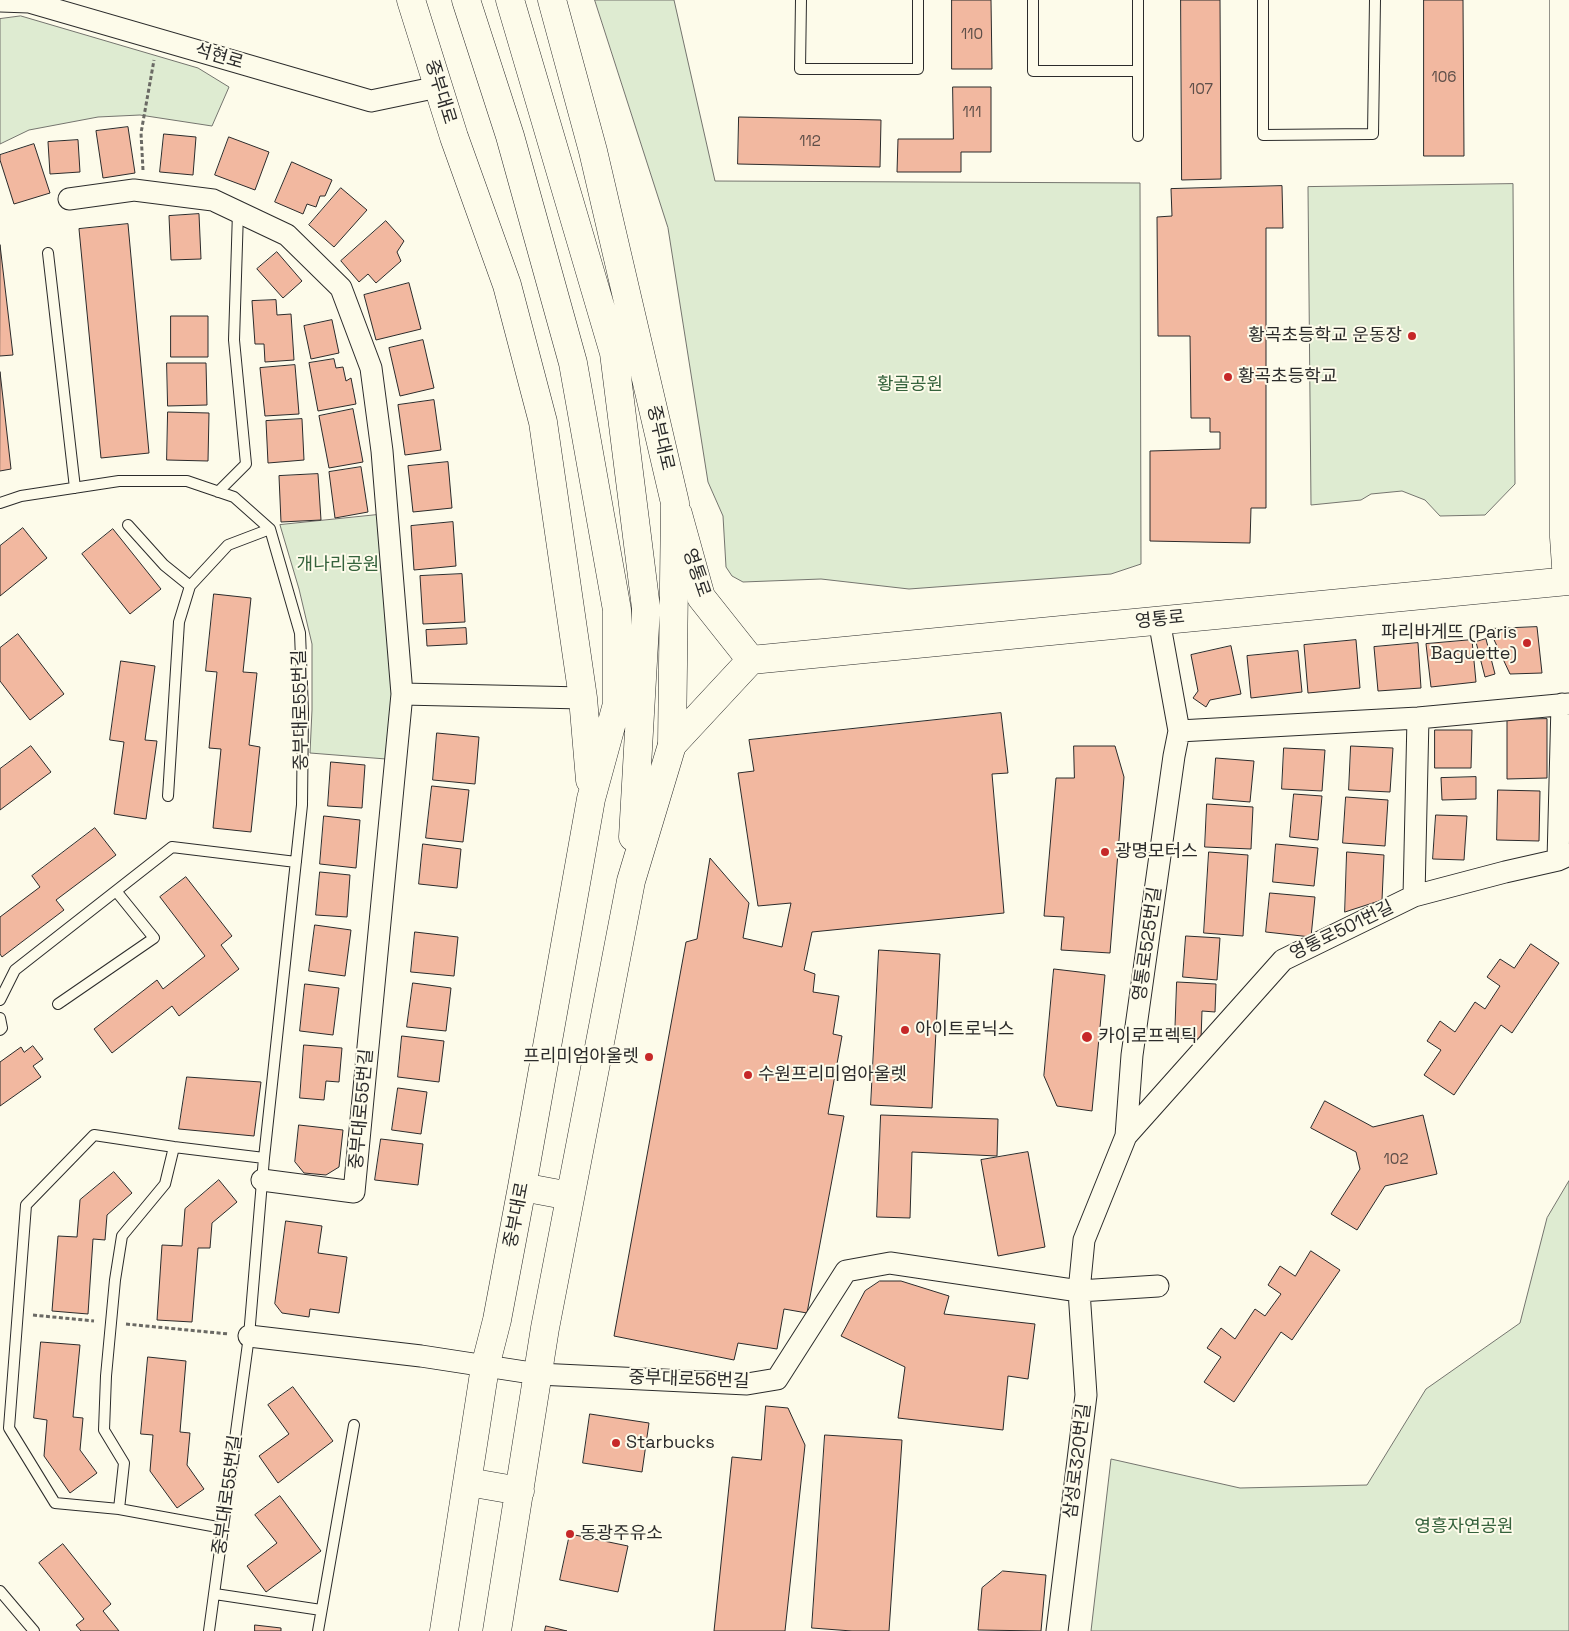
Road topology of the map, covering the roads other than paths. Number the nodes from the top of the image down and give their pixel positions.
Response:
1 (411, 0) edge
2 (466, 0) edge
3 (510, 0) edge
4 (552, 0) edge
5 (801, 0) edge
6 (918, 0) edge
7 (1033, 0) edge
8 (1138, 0) edge
9 (1263, 0) edge
10 (1375, 0) edge
11 (1564, 0) edge
12 (0, 1) edge
13 (29, 1) edge
14 (1138, 71) junction
15 (438, 87) junction
16 (1138, 136) dead end
17 (69, 199) dead end
18 (238, 212) junction
19 (48, 253) dead end
20 (74, 488) junction
21 (218, 492) junction
22 (0, 503) edge
23 (675, 503) junction
24 (128, 525) dead end
25 (270, 529) junction
26 (1568, 581) edge
27 (190, 586) junction
28 (1159, 620) junction
29 (750, 660) junction
30 (402, 694) junction
31 (584, 698) junction
32 (1566, 704) edge
33 (1418, 718) junction
34 (1179, 731) junction
35 (672, 745) junction
36 (168, 796) dead end
37 (591, 799) junction
38 (1564, 858) edge
39 (296, 862) junction
40 (631, 881) junction
41 (116, 891) junction
42 (1414, 896) junction
43 (0, 1000) edge
44 (58, 1004) dead end
45 (0, 1018) edge
46 (0, 1030) edge
47 (1126, 1136) junction
48 (174, 1147) junction
49 (264, 1158) junction
50 (262, 1180) junction
51 (522, 1187) junction
52 (570, 1196) junction
53 (1158, 1286) dead end
54 (1079, 1291) junction
55 (249, 1336) junction
56 (485, 1367) junction
57 (538, 1374) junction
58 (354, 1425) dead end
59 (468, 1482) junction
60 (520, 1491) junction
61 (119, 1509) junction
62 (223, 1528) junction
63 (0, 1591) edge
64 (215, 1594) junction
65 (321, 1610) junction
66 (34, 1631) edge
67 (210, 1631) edge
68 (318, 1631) edge
69 (444, 1631) edge
70 (496, 1631) edge
71 (1057, 1631) edge

1 - 15 main road, 중부대로
2 - 37 main road, 중부대로
3 - 40 main road, 중부대로
4 - 23 main road, 중부대로
5 - 6 lane
7 - 14 lane
8 - 14 lane
9 - 10 lane
11 - 26 main road
12 - 13 street, 석현로
13 - 15 street, 석현로
14 - 16 lane
15 - 31 main road, 중부대로
17 - 18 street, 중부대로55번길
18 - 21 lane
18 - 30 street, 중부대로55번길
19 - 20 lane
20 - 21 lane
20 - 22 lane
21 - 25 lane
23 - 29 main road, 영통로
23 - 35 main road, 중부대로
24 - 27 lane
25 - 27 lane
25 - 39 lane, 중부대로55번길
26 - 28 main road, 영통로
27 - 36 lane
28 - 29 main road, 영통로
28 - 34 street, 영통로525번길
29 - 35 main road
30 - 31 street
30 - 50 street, 중부대로55번길
31 - 37 main road, 중부대로
32 - 33 street
32 - 38 street
33 - 34 street
33 - 42 street
34 - 47 street, 영통로525번길
35 - 40 main road, 중부대로
37 - 51 main road, 중부대로
38 - 42 street, 영통로501번길
39 - 41 lane
39 - 49 lane, 중부대로55번길
40 - 52 main road, 중부대로
41 - 43 lane
41 - 44 lane
42 - 47 street, 영통로501번길
45 - 46 lane
47 - 54 street, 영통로525번길
48 - 49 lane
48 - 61 lane
48 - 61 lane
49 - 50 lane, 중부대로55번길
50 - 55 lane, 중부대로55번길
51 - 52 main road
51 - 56 main road, 중부대로
52 - 57 main road, 중부대로
53 - 54 street, 중부대로56번길
54 - 57 street, 중부대로56번길
54 - 71 street, 삼성로320번길
55 - 56 street, 중부대로56번길
55 - 62 lane, 중부대로55번길
56 - 57 street, 중부대로56번길
56 - 59 main road, 중부대로
57 - 60 main road, 중부대로
58 - 65 lane
59 - 60 main road
59 - 69 main road, 중부대로
60 - 70 main road, 중부대로
61 - 62 lane
62 - 64 lane, 중부대로55번길
63 - 66 lane
64 - 65 lane
64 - 67 lane, 중부대로55번길
65 - 68 lane

